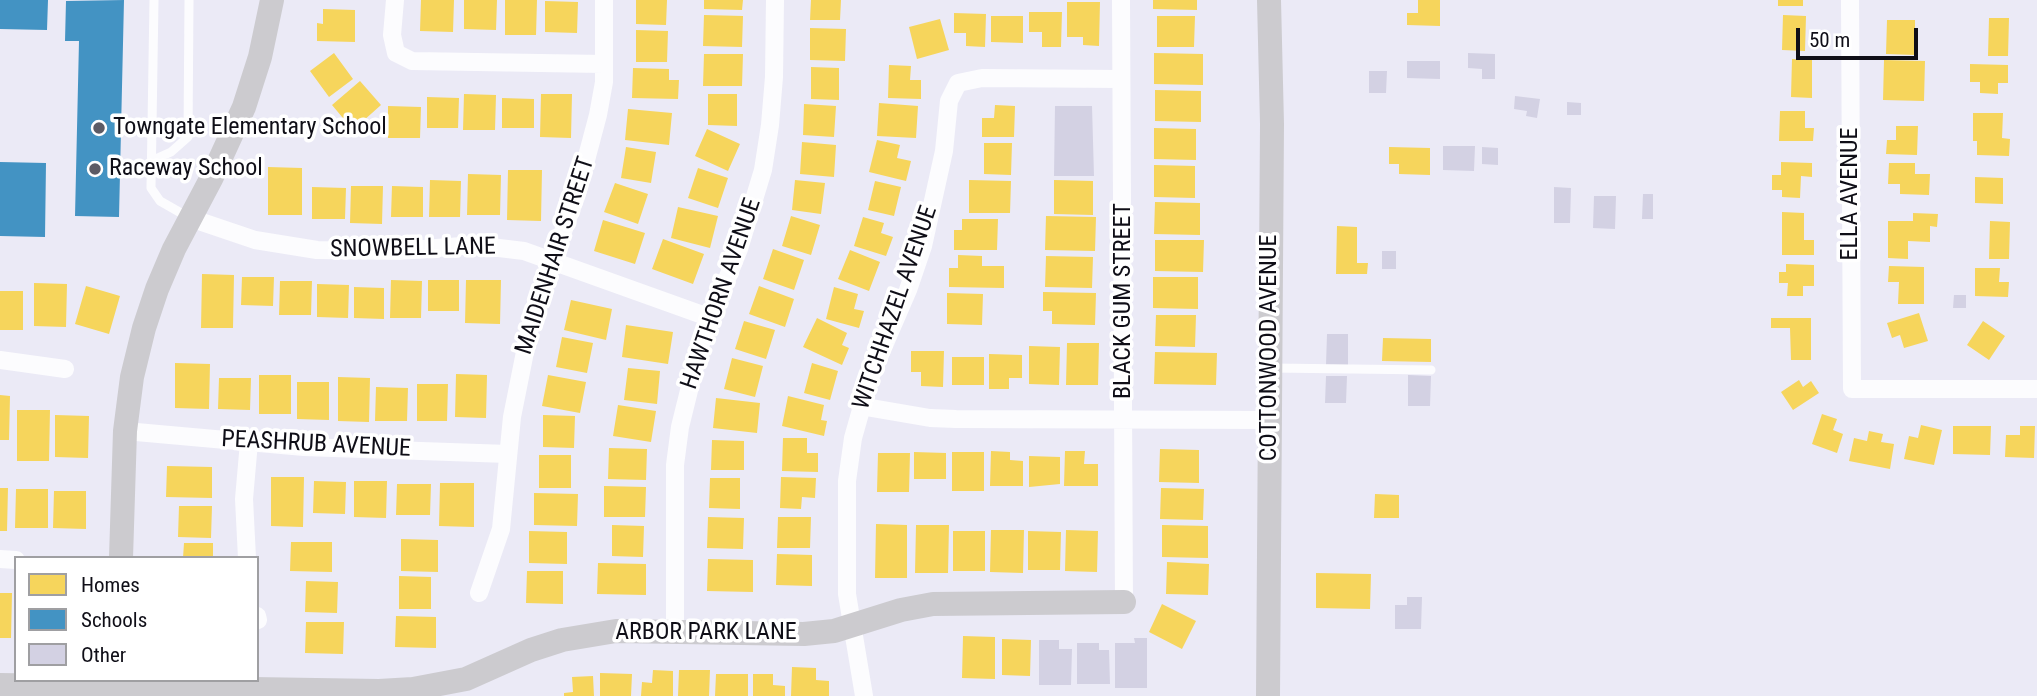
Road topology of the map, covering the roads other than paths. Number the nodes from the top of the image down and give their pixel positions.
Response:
1 (154, 0) edge
2 (189, 0) edge
3 (272, 0) edge
4 (395, 0) edge
5 (604, 0) edge
6 (775, 0) edge
7 (1121, 0) edge
8 (1269, 0) edge
9 (1850, 0) edge
10 (604, 64) junction
11 (1121, 79) junction
12 (151, 161) junction
13 (190, 218) junction
14 (551, 259) junction
15 (711, 318) junction
16 (0, 360) edge
17 (1270, 368) junction
18 (65, 369) dead end
19 (1431, 370) dead end
20 (2037, 389) edge
21 (860, 406) junction
22 (1124, 419) junction
23 (1270, 420) junction
24 (125, 431) junction
25 (249, 442) junction
26 (508, 454) junction
27 (121, 556) edge
28 (247, 556) edge
29 (479, 593) dead end
30 (1124, 602) joint
31 (853, 625) junction
32 (675, 631) junction
33 (121, 683) edge
34 (0, 684) edge
35 (468, 687) edge
36 (864, 696) edge
37 (1268, 696) edge

1 - 12 lane
2 - 12 lane
3 - 13 street
4 - 10 street
5 - 10 street, MAIDENHAIR STREET
6 - 15 street, HAWTHORN AVENUE
7 - 11 street, BLACK GUM STREET
8 - 17 street, COTTONWOOD AVENUE
9 - 20 street, ELLA AVENUE
10 - 14 street, MAIDENHAIR STREET
11 - 21 street, WITCHHAZEL AVENUE
11 - 22 street, BLACK GUM STREET
12 - 13 lane
13 - 14 street, SNOWBELL LANE
13 - 24 street
14 - 15 street, SNOWBELL LANE
14 - 26 street, MAIDENHAIR STREET
15 - 32 street, HAWTHORN AVENUE
16 - 18 street
17 - 19 lane
17 - 23 street, COTTONWOOD AVENUE
21 - 22 street
21 - 31 street, WITCHHAZEL AVENUE
22 - 23 street
22 - 30 street, BLACK GUM STREET
23 - 37 street, COTTONWOOD AVENUE
24 - 25 street, PEASHRUB AVENUE
24 - 27 street
25 - 26 street, PEASHRUB AVENUE
25 - 28 street
26 - 29 street, MAIDENHAIR STREET
30 - 31 street, ARBOR PARK LANE
31 - 32 street, ARBOR PARK LANE
31 - 36 street, WITCHHAZEL AVENUE
32 - 35 street, ARBOR PARK LANE
33 - 34 street, ARBOR PARK LANE
33 - 35 street, ARBOR PARK LANE

